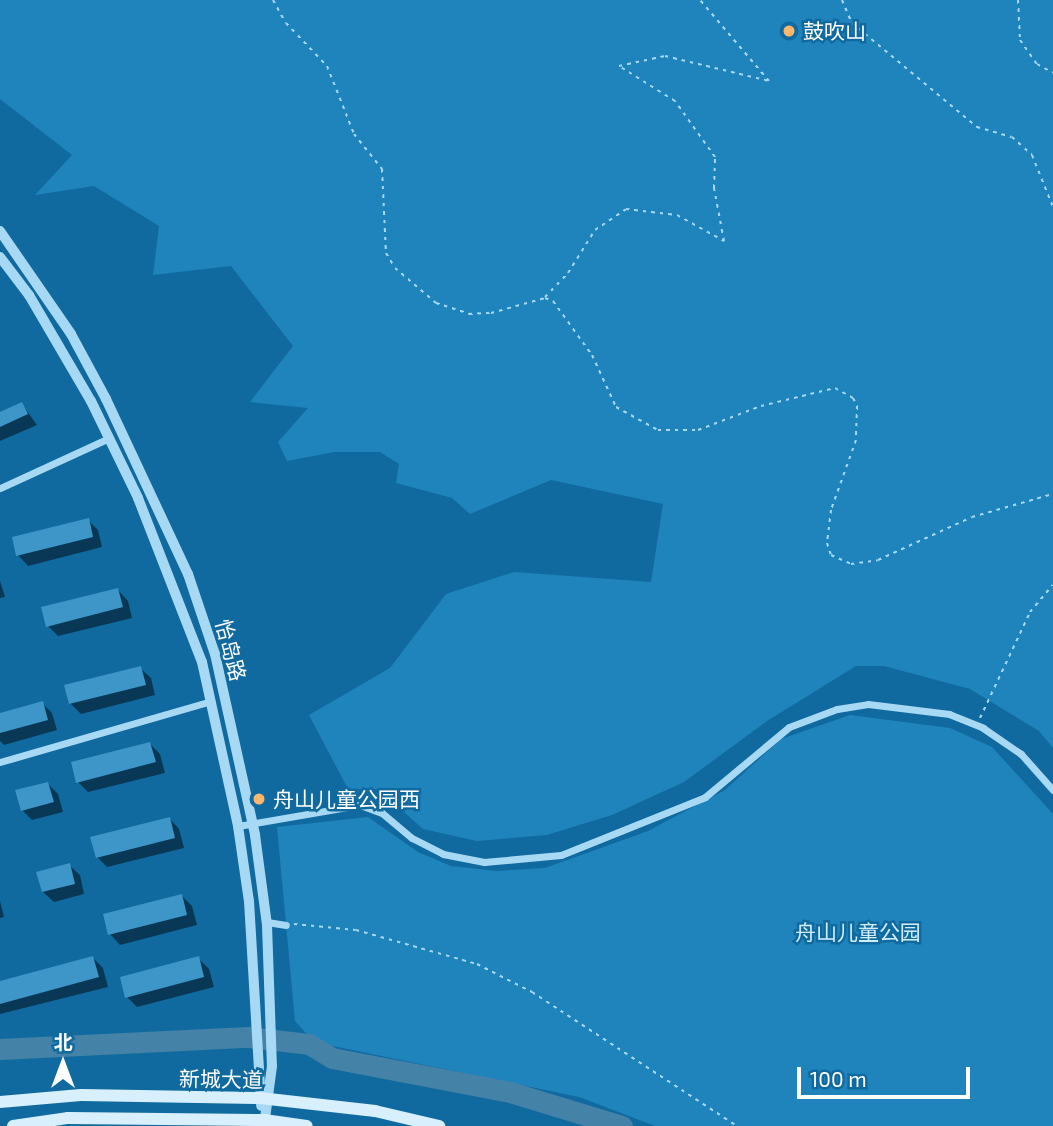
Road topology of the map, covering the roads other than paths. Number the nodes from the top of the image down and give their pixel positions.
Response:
1 (0, 231) edge
2 (0, 257) edge
3 (109, 438) junction
4 (0, 488) edge
5 (211, 701) junction
6 (0, 762) edge
7 (1053, 790) edge
8 (252, 823) junction
9 (238, 826) junction
10 (267, 922) junction
11 (286, 925) road end
12 (264, 1099) junction
13 (0, 1102) edge
14 (264, 1123) edge
15 (13, 1126) edge
16 (307, 1126) edge
17 (439, 1126) edge

1 - 8 street, 怡岛路
2 - 3 street
3 - 4 street
3 - 5 street
5 - 6 street
5 - 9 street
7 - 8 street
8 - 9 street
8 - 10 street, 怡岛路
9 - 12 street
10 - 11 street
10 - 12 street, 怡岛路
12 - 13 main road, 新城大道
12 - 14 street, 怡岛路
12 - 17 main road, 新城大道
14 - 15 main road, 新城大道
14 - 16 main road, 新城大道

